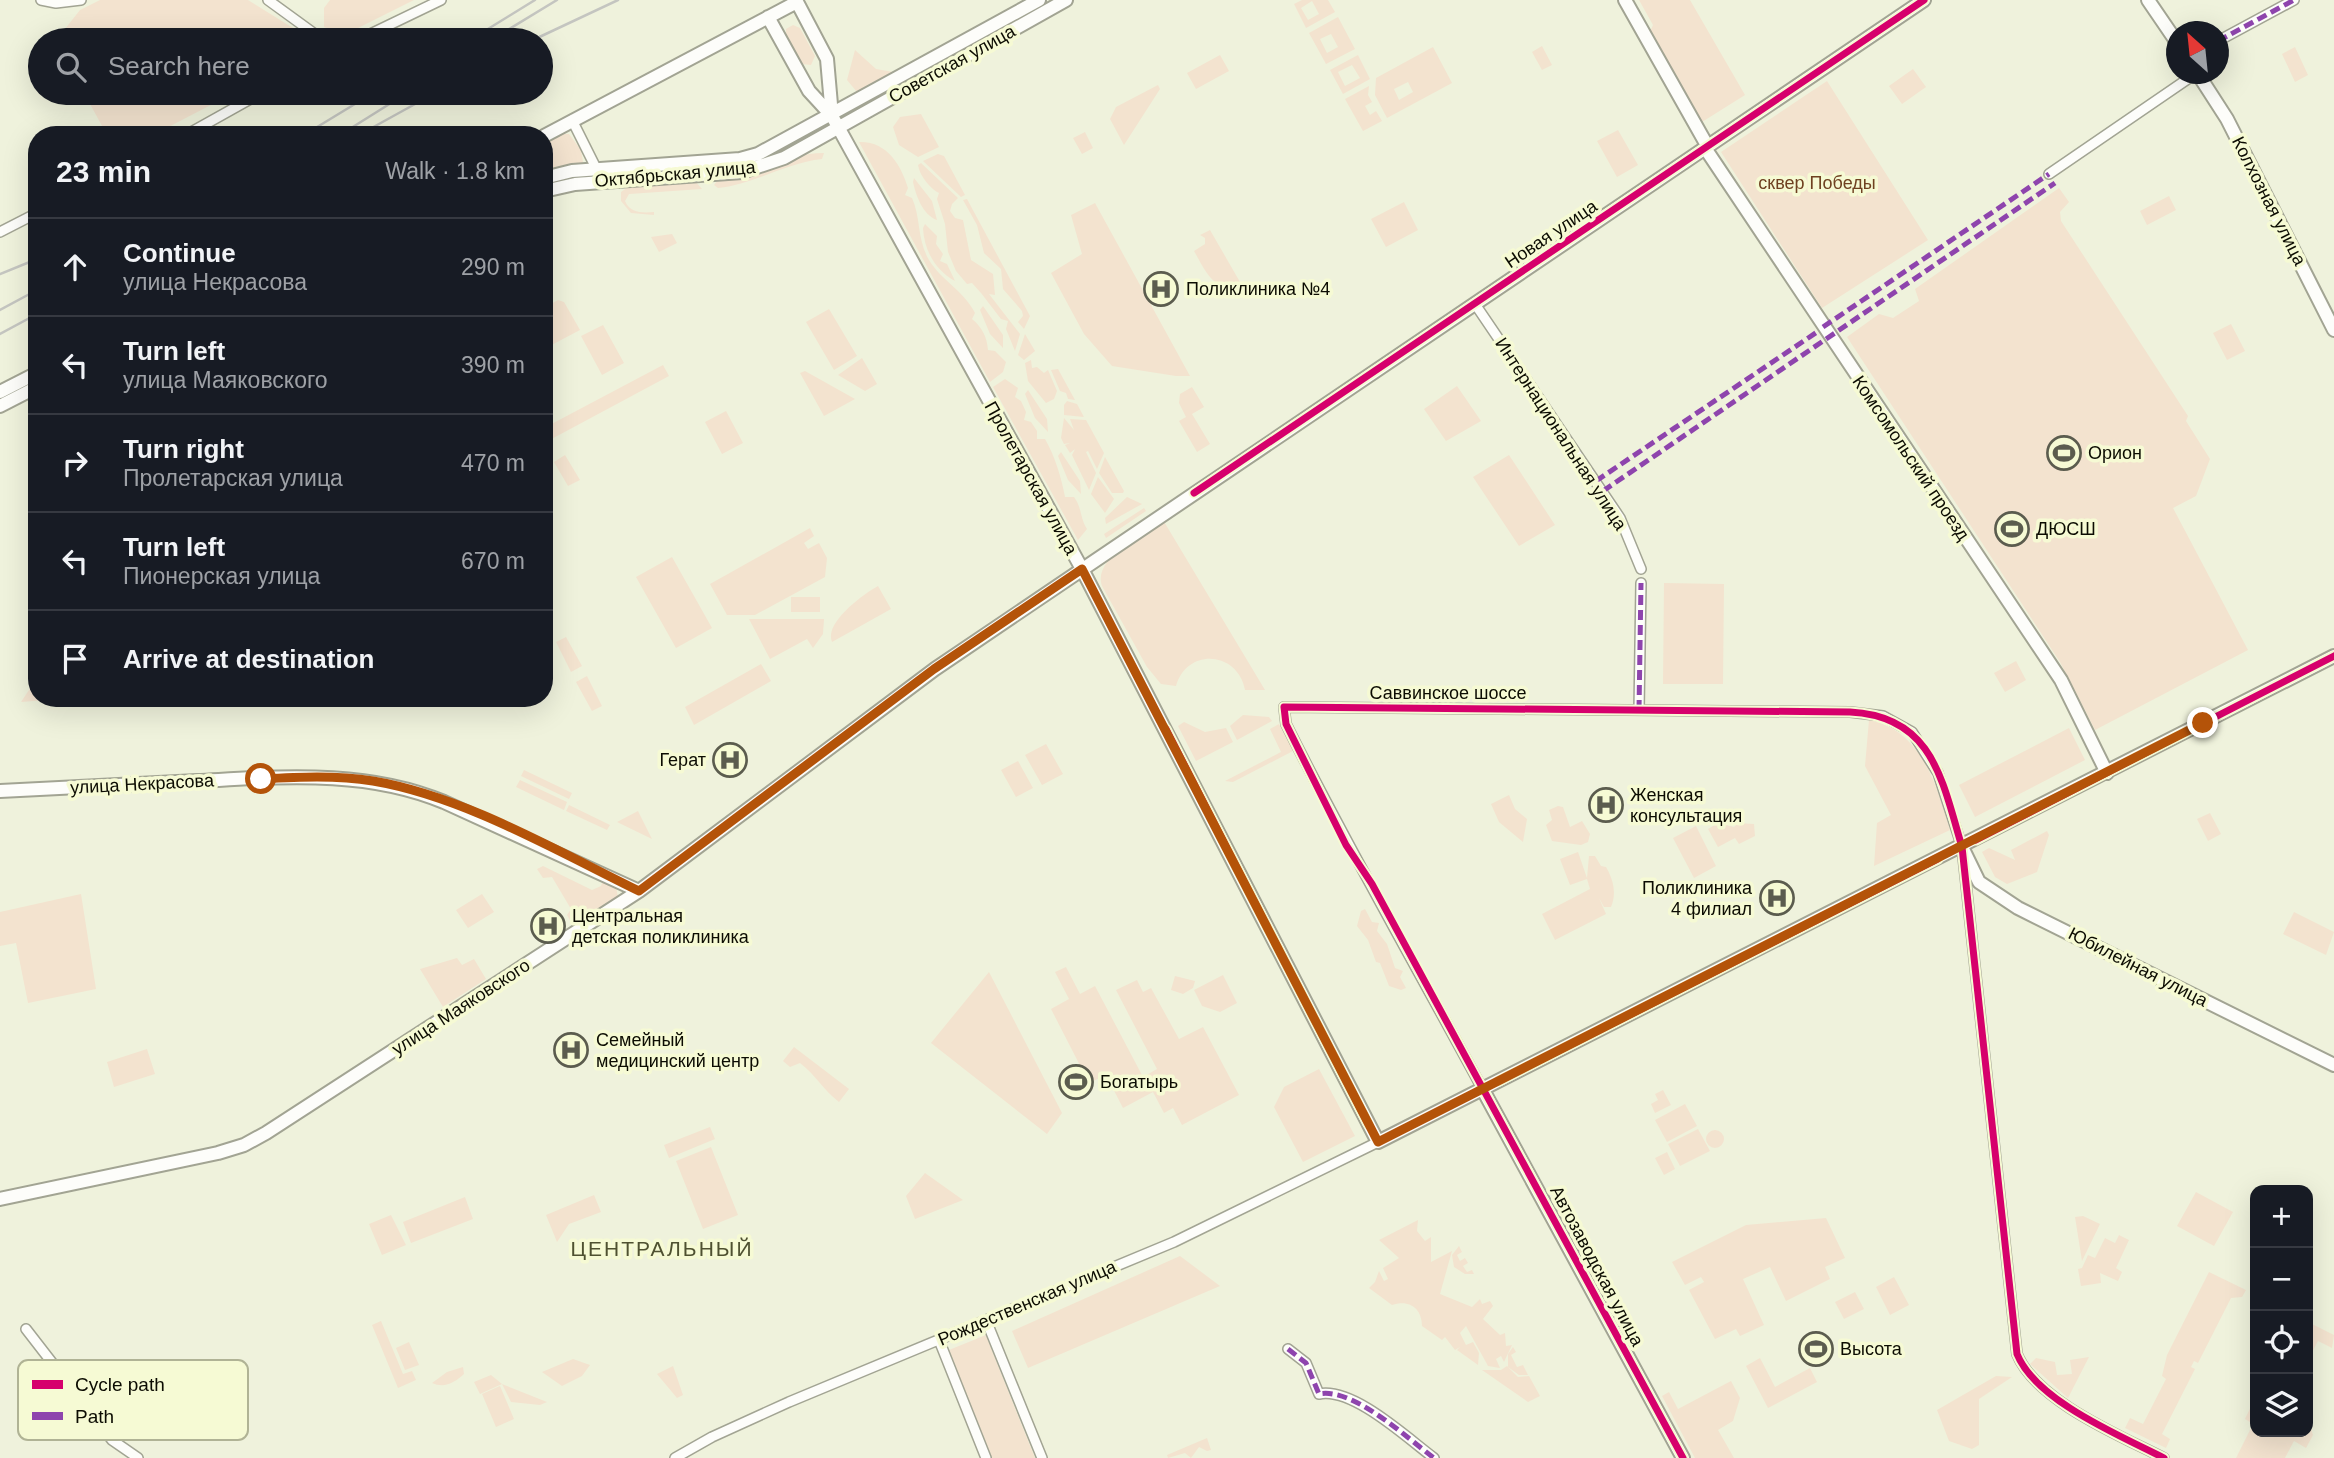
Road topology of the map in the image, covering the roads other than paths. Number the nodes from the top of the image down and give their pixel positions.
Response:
1 (41, 0) edge
2 (81, 0) edge
3 (268, 0) edge
4 (441, 0) edge
5 (1039, 0) edge
6 (1066, 0) edge
7 (1625, 0) edge
8 (1924, 0) edge
9 (2148, 0) edge
10 (2294, 0) edge
11 (768, 17) junction
12 (2166, 26) edge
13 (306, 28) edge
14 (383, 28) edge
15 (2229, 35) edge
16 (829, 81) junction
17 (2182, 84) edge
18 (2204, 84) edge
19 (809, 91) junction
20 (240, 105) edge
21 (572, 120) junction
22 (835, 122) junction
23 (202, 126) edge
24 (553, 131) edge
25 (1707, 147) junction
26 (597, 170) junction
27 (2049, 174) dead end
28 (553, 177) edge
29 (553, 189) edge
30 (28, 218) edge
31 (0, 232) edge
32 (1475, 304) junction
33 (2334, 330) edge
34 (28, 378) edge
35 (0, 392) edge
36 (28, 392) edge
37 (0, 406) edge
38 (1082, 569) junction
39 (1641, 569) dead end
40 (1641, 583) dead end
41 (2334, 656) edge
42 (1639, 710) junction
43 (2107, 773) junction
44 (0, 791) edge
45 (1962, 847) junction
46 (1979, 882) junction
47 (1966, 888) junction
48 (639, 891) junction
49 (2334, 1065) edge
50 (1483, 1090) junction
51 (1378, 1142) junction
52 (0, 1199) edge
53 (986, 1320) junction
54 (26, 1329) dead end
55 (939, 1340) junction
56 (1288, 1349) dead end
57 (50, 1360) edge
58 (112, 1440) edge
59 (138, 1458) edge
60 (675, 1458) edge
61 (986, 1458) edge
62 (1042, 1458) edge
63 (1434, 1458) edge
64 (1683, 1458) edge
65 (2164, 1458) edge

1 - 2 street
3 - 13 street
4 - 14 street
5 - 22 street, Советская улица
6 - 22 street, Советская улица
7 - 25 street, Комсомольский проезд
8 - 25 street, Новая улица
9 - 12 street
10 - 15 street
11 - 16 street
11 - 19 street
11 - 21 street
16 - 19 street
16 - 22 street
17 - 27 street
18 - 33 street, Колхозная улица
19 - 22 street
20 - 23 street
21 - 24 street
21 - 26 street
22 - 26 street, Октябрьская улица
22 - 29 street, Октябрьская улица
22 - 38 street, Пролетарская улица
25 - 32 street, Новая улица
25 - 43 street, Комсомольский проезд
26 - 28 street, Октябрьская улица
30 - 31 street
32 - 38 street, Новая улица
32 - 39 street, Интернациональная улица
34 - 35 street
36 - 37 street
38 - 48 street, улица Маяковского
38 - 51 street, Пролетарская улица
40 - 42 street
41 - 43 street
42 - 45 street, Саввинское шоссе
42 - 50 street, Саввинское шоссе
43 - 45 street
44 - 48 street, улица Некрасова
45 - 46 street
45 - 47 street, Саввинское шоссе
45 - 50 street
46 - 47 street
46 - 49 street, Юбилейная улица
47 - 65 street, Саввинское шоссе
48 - 52 street, улица Маяковского
50 - 51 street
50 - 64 street, Автозаводская улица
51 - 53 street, Рождественская улица
53 - 55 street, Рождественская улица
53 - 62 street
54 - 57 street
55 - 60 street, Рождественская улица
55 - 61 street
56 - 63 street
58 - 59 street

